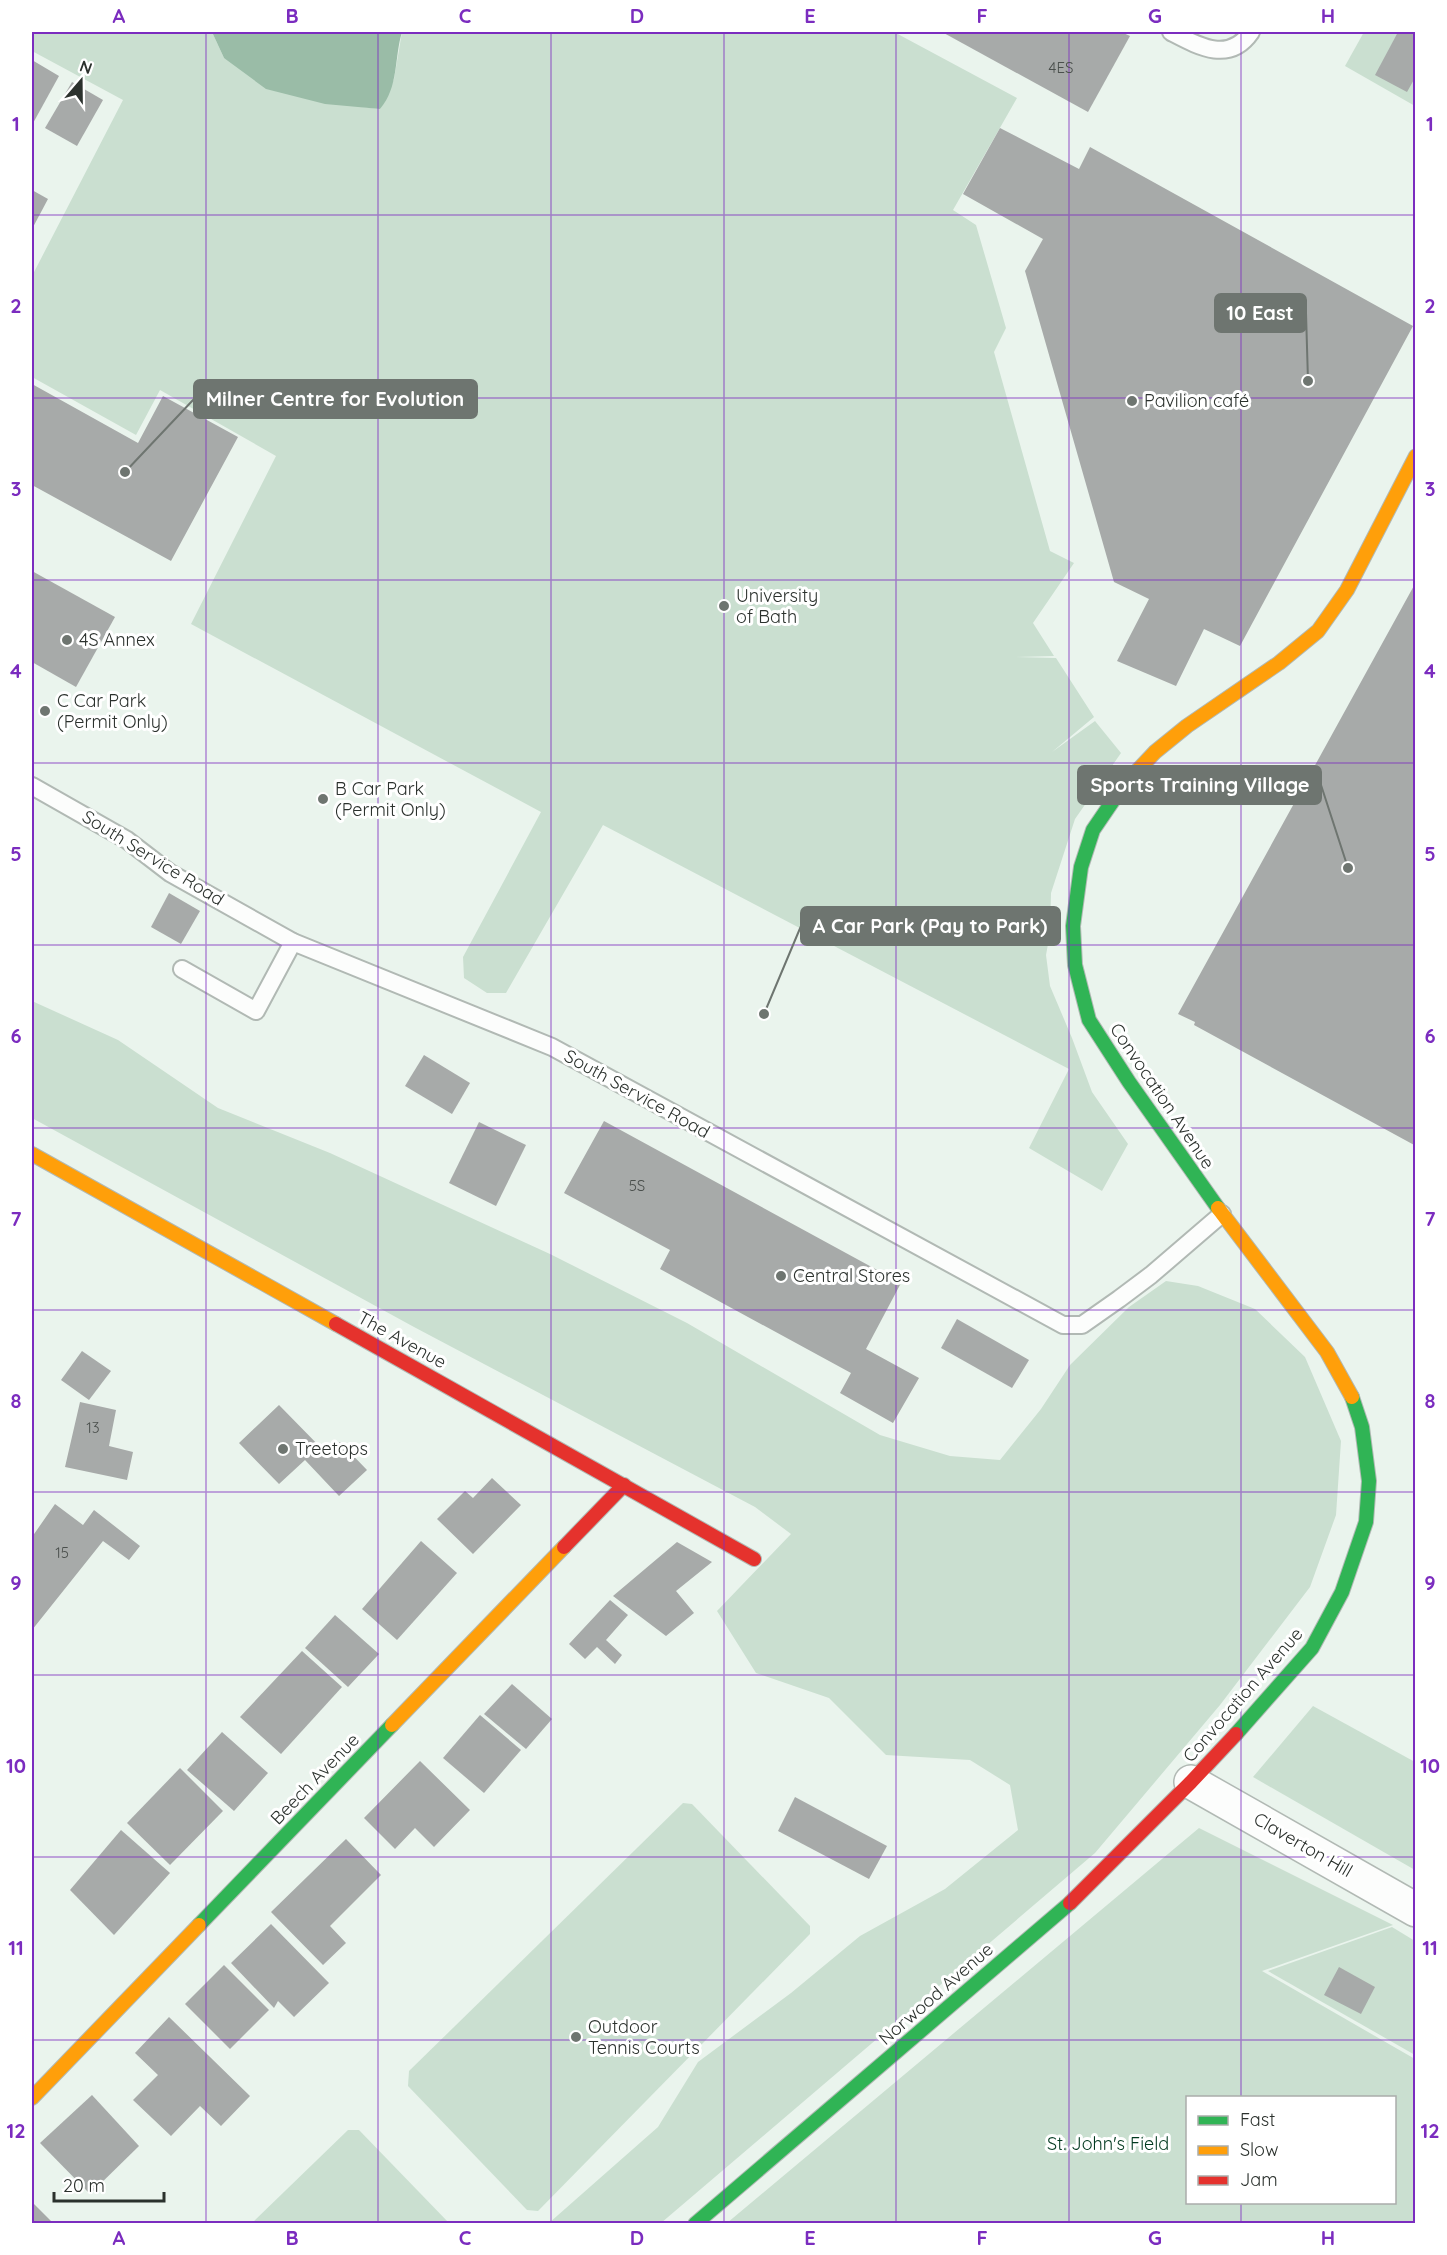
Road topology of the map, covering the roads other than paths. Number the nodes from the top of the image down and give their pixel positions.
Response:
1 (1171, 32) edge
2 (1251, 32) edge
3 (1416, 456) edge
4 (32, 786) edge
5 (293, 942) junction
6 (182, 969) dead end
7 (32, 1154) edge
8 (1222, 1214) junction
9 (624, 1485) junction
10 (754, 1559) dead end
11 (1191, 1782) junction
12 (1416, 1910) edge
13 (32, 2098) edge
14 (695, 2223) edge

1 - 2 lane
3 - 8 street, Convocation Avenue
4 - 5 lane, South Service Road
5 - 6 lane
5 - 8 lane, South Service Road
7 - 9 street, The Avenue
8 - 11 street, Convocation Avenue
9 - 10 street, The Avenue
9 - 13 street, Beech Avenue
11 - 12 street, Claverton Hill
11 - 14 street, Norwood Avenue

